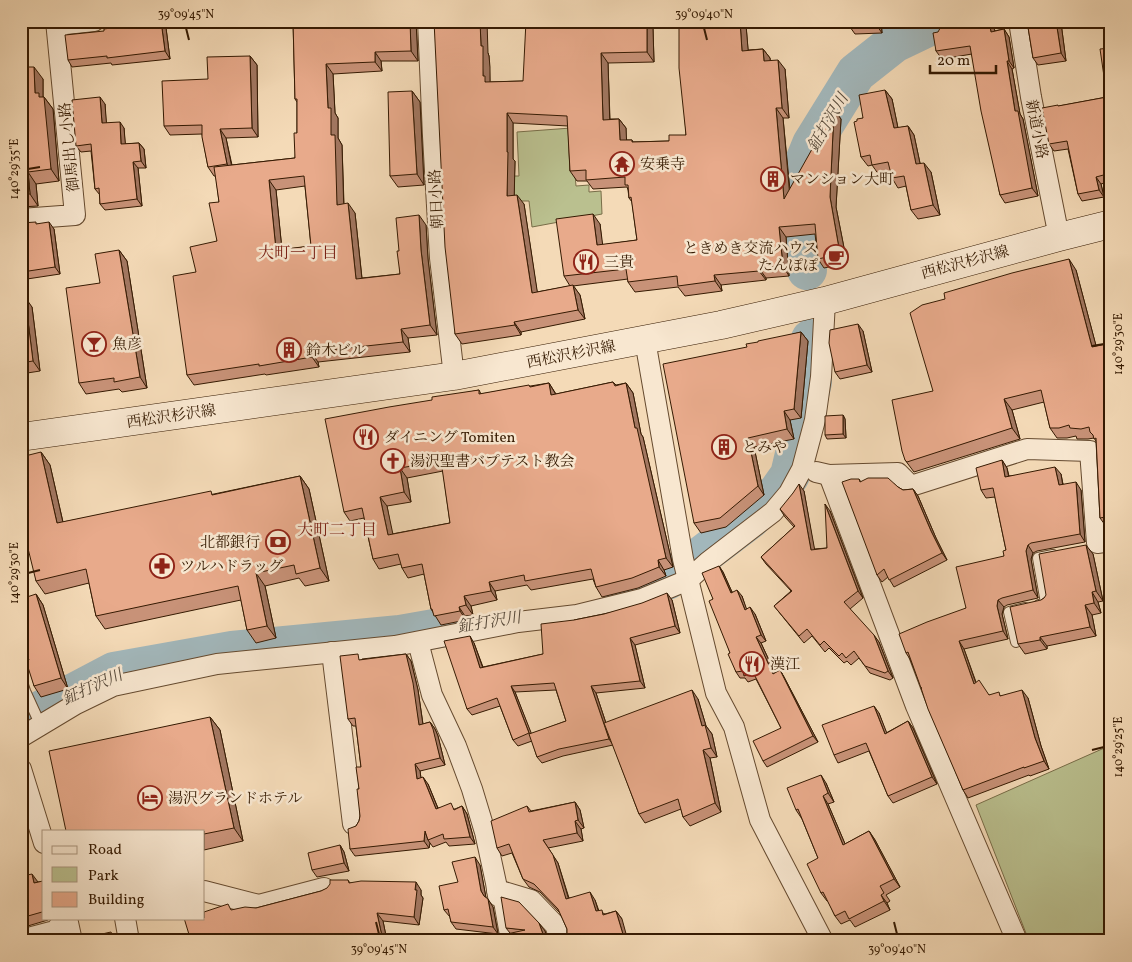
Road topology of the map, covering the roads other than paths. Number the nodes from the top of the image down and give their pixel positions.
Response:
1 (94, 21) edge
2 (428, 21) edge
3 (1019, 21) edge
4 (56, 23) edge
5 (21, 220) edge
6 (1111, 224) edge
7 (1059, 237) junction
8 (825, 301) junction
9 (645, 340) junction
10 (454, 376) junction
11 (21, 437) edge
12 (802, 469) junction
13 (829, 475) junction
14 (1100, 544) edge
15 (1065, 553) edge
16 (688, 580) junction
17 (418, 642) junction
18 (1016, 642) edge
19 (332, 652) junction
20 (21, 679) edge
21 (40, 725) junction
22 (21, 738) edge
23 (21, 769) edge
24 (354, 824) dead end
25 (42, 837) edge
26 (324, 888) edge
27 (205, 892) edge
28 (498, 893) junction
29 (65, 920) edge
30 (67, 920) edge
31 (125, 920) edge
32 (21, 940) edge
33 (72, 941) edge
34 (129, 941) edge
35 (506, 941) edge
36 (561, 941) edge
37 (823, 941) edge
38 (1017, 941) edge

1 - 4 street
2 - 10 street, 朝日小路
3 - 7 street, 新道小路
4 - 5 street, 御馬出し小路
6 - 7 main road, 西松沢杉沢線
7 - 8 main road, 西松沢杉沢線
8 - 9 main road, 西松沢杉沢線
8 - 12 street
9 - 10 main road, 西松沢杉沢線
9 - 16 street
10 - 11 main road, 西松沢杉沢線
12 - 13 street
12 - 16 street
13 - 14 street
13 - 38 street
15 - 18 lane
16 - 17 street
16 - 37 street
17 - 19 street
17 - 28 street
19 - 21 street
19 - 24 street
20 - 21 lane
21 - 22 street
23 - 25 street
26 - 27 street
28 - 35 lane
28 - 36 street
29 - 32 street
30 - 33 street
31 - 34 street

